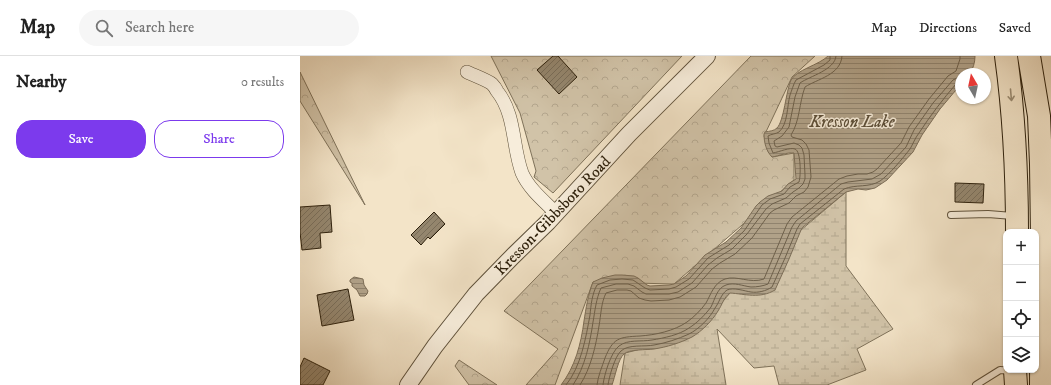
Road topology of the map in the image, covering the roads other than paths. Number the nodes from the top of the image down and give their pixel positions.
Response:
1 (707, 56) edge
2 (1006, 56) edge
3 (1029, 56) edge
4 (467, 72) dead end
5 (556, 214) junction
6 (951, 215) dead end
7 (1017, 224) edge
8 (1015, 375) edge
9 (408, 385) edge
10 (976, 385) edge
11 (1041, 385) edge

1 - 5 street, Kresson-Gibbsboro Road
2 -> 7 highway
3 - 11 highway
4 - 5 street
5 - 9 street, Kresson-Gibbsboro Road
6 - 7 lane
8 - 10 lane

